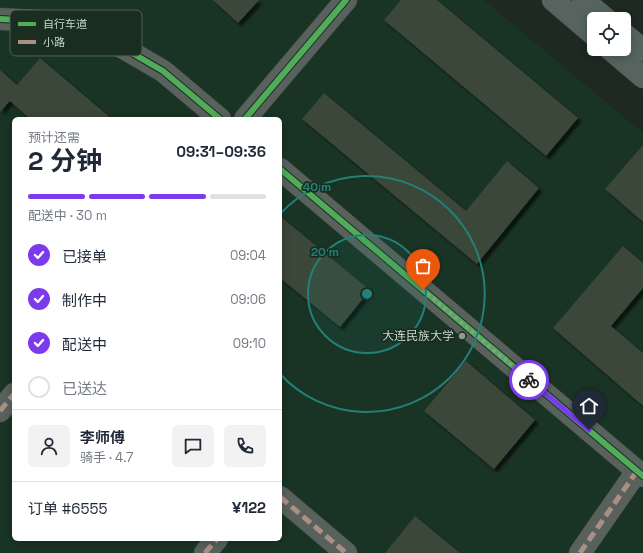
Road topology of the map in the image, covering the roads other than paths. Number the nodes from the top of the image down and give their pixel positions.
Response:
1 (346, 0) edge
2 (553, 0) edge
3 (580, 4) edge
4 (594, 12) edge
5 (0, 19) edge
6 (10, 20) edge
7 (587, 20) edge
8 (631, 40) edge
9 (643, 50) edge
10 (137, 56) edge
11 (618, 56) edge
12 (643, 77) edge
13 (218, 117) edge
14 (247, 117) edge
15 (282, 171) edge
16 (12, 396) edge
17 (0, 411) edge
18 (640, 473) edge
19 (282, 499) edge
20 (215, 541) edge
21 (205, 553) edge
22 (346, 553) edge
23 (580, 553) edge

1 - 14 street
2 - 3 main road
3 - 4 main road
3 - 7 main road
5 - 6 street
8 - 9 main road
10 - 13 street
11 - 12 main road
15 - 18 street
16 - 17 street
18 - 23 street
19 - 22 street
20 - 21 street

